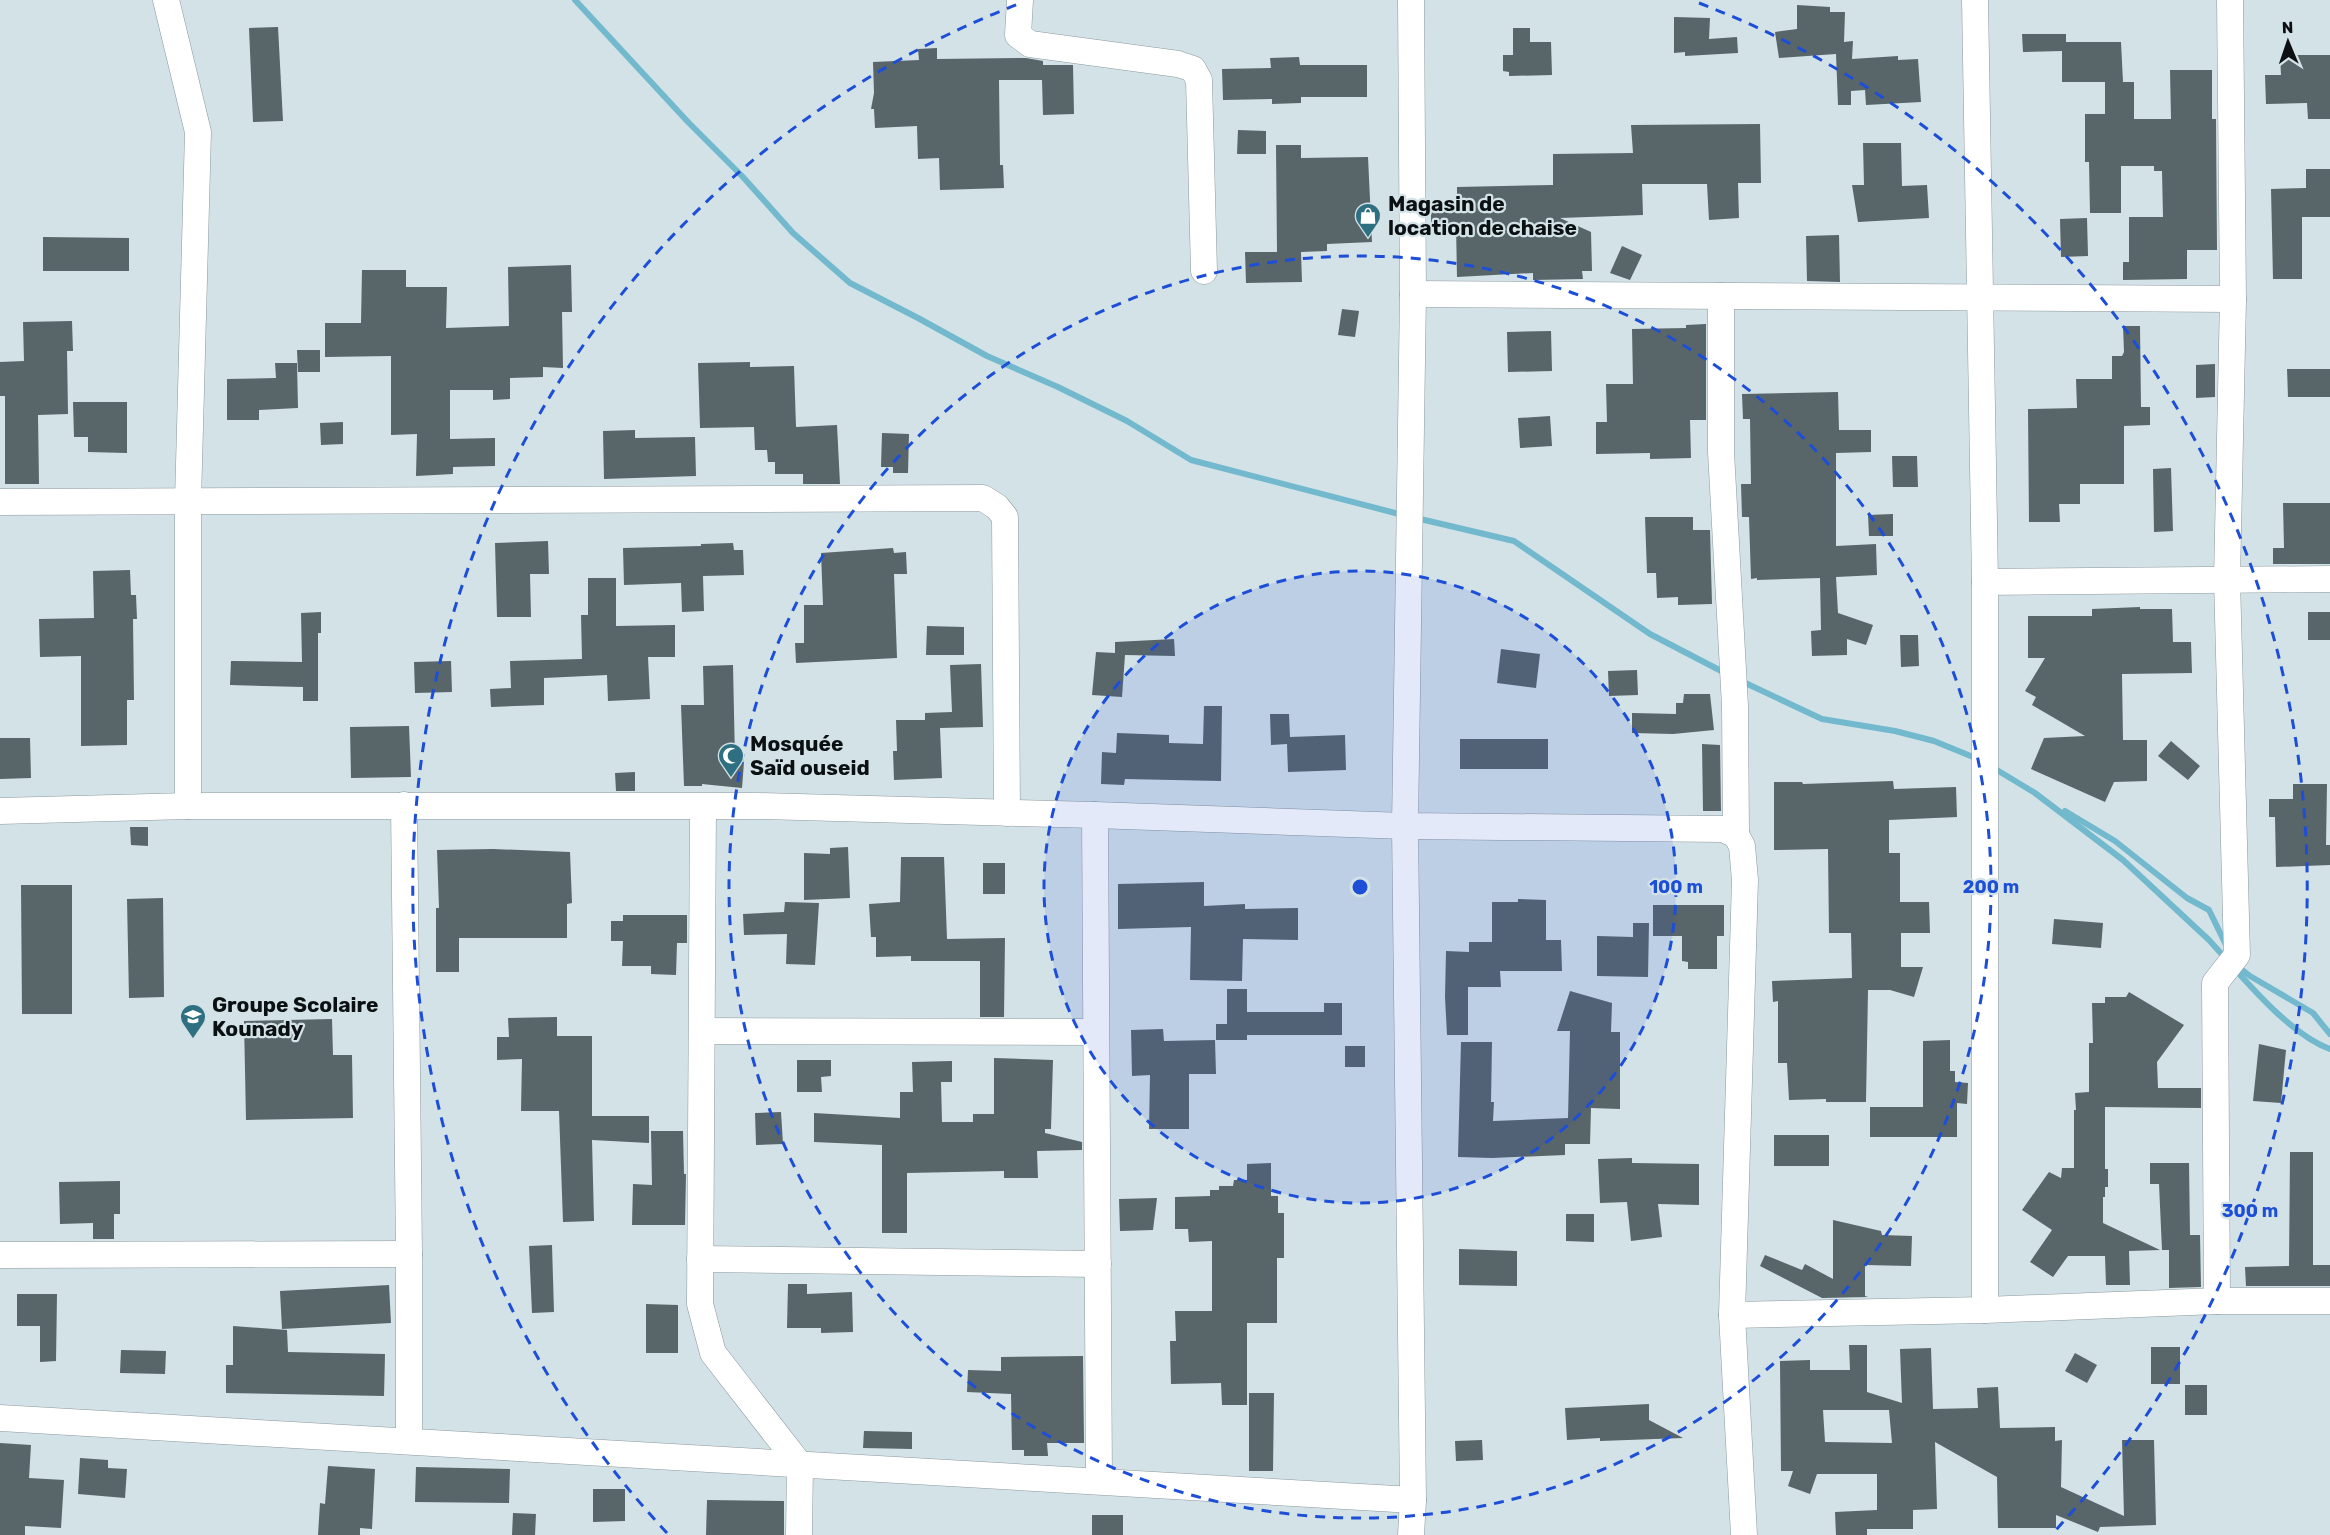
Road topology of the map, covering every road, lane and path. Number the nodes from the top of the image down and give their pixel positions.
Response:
1 (166, 0) edge
2 (1020, 0) edge
3 (1411, 0) edge
4 (1975, 0) edge
5 (2230, 0) edge
6 (1204, 271) dead end
7 (1413, 294) junction
8 (1721, 296) junction
9 (1981, 298) junction
10 (2233, 299) junction
11 (188, 501) junction
12 (0, 502) edge
13 (2227, 579) junction
14 (2330, 579) edge
15 (1985, 582) junction
16 (404, 805) junction
17 (188, 806) junction
18 (703, 807) junction
19 (0, 812) edge
20 (1007, 813) junction
21 (1095, 815) junction
22 (1405, 826) junction
23 (1736, 835) junction
24 (702, 1031) junction
25 (1096, 1032) junction
26 (409, 1254) junction
27 (0, 1256) edge
28 (700, 1259) junction
29 (1098, 1264) junction
30 (2217, 1301) junction
31 (2330, 1301) edge
32 (1985, 1310) junction
33 (1732, 1316) junction
34 (0, 1418) edge
35 (409, 1441) junction
36 (800, 1465) junction
37 (1099, 1482) junction
38 (1413, 1500) junction
39 (799, 1535) edge
40 (1411, 1535) edge
41 (1744, 1535) edge

1 - 11 street
2 - 6 street
3 - 7 street
4 - 9 street
5 - 10 street
7 - 8 street
7 - 22 street
8 - 9 street
8 - 23 street
9 - 10 street
9 - 15 street
10 - 13 street
11 - 12 street
11 - 17 street
11 - 20 street
13 - 14 street
13 - 15 street
13 - 30 street
15 - 32 street
16 - 17 street
16 - 18 street
16 - 26 street
17 - 19 street
18 - 20 street
18 - 24 street
20 - 21 street
21 - 22 street
21 - 25 street
22 - 23 street
22 - 38 street
23 - 33 street
24 - 25 street
24 - 28 street
25 - 29 street
26 - 27 street
26 - 35 street
28 - 29 street
28 - 36 street
29 - 37 street
30 - 31 street
30 - 32 street
32 - 33 street
33 - 41 street
34 - 35 street
35 - 36 street
36 - 37 street
36 - 39 street
37 - 38 street
38 - 40 street

